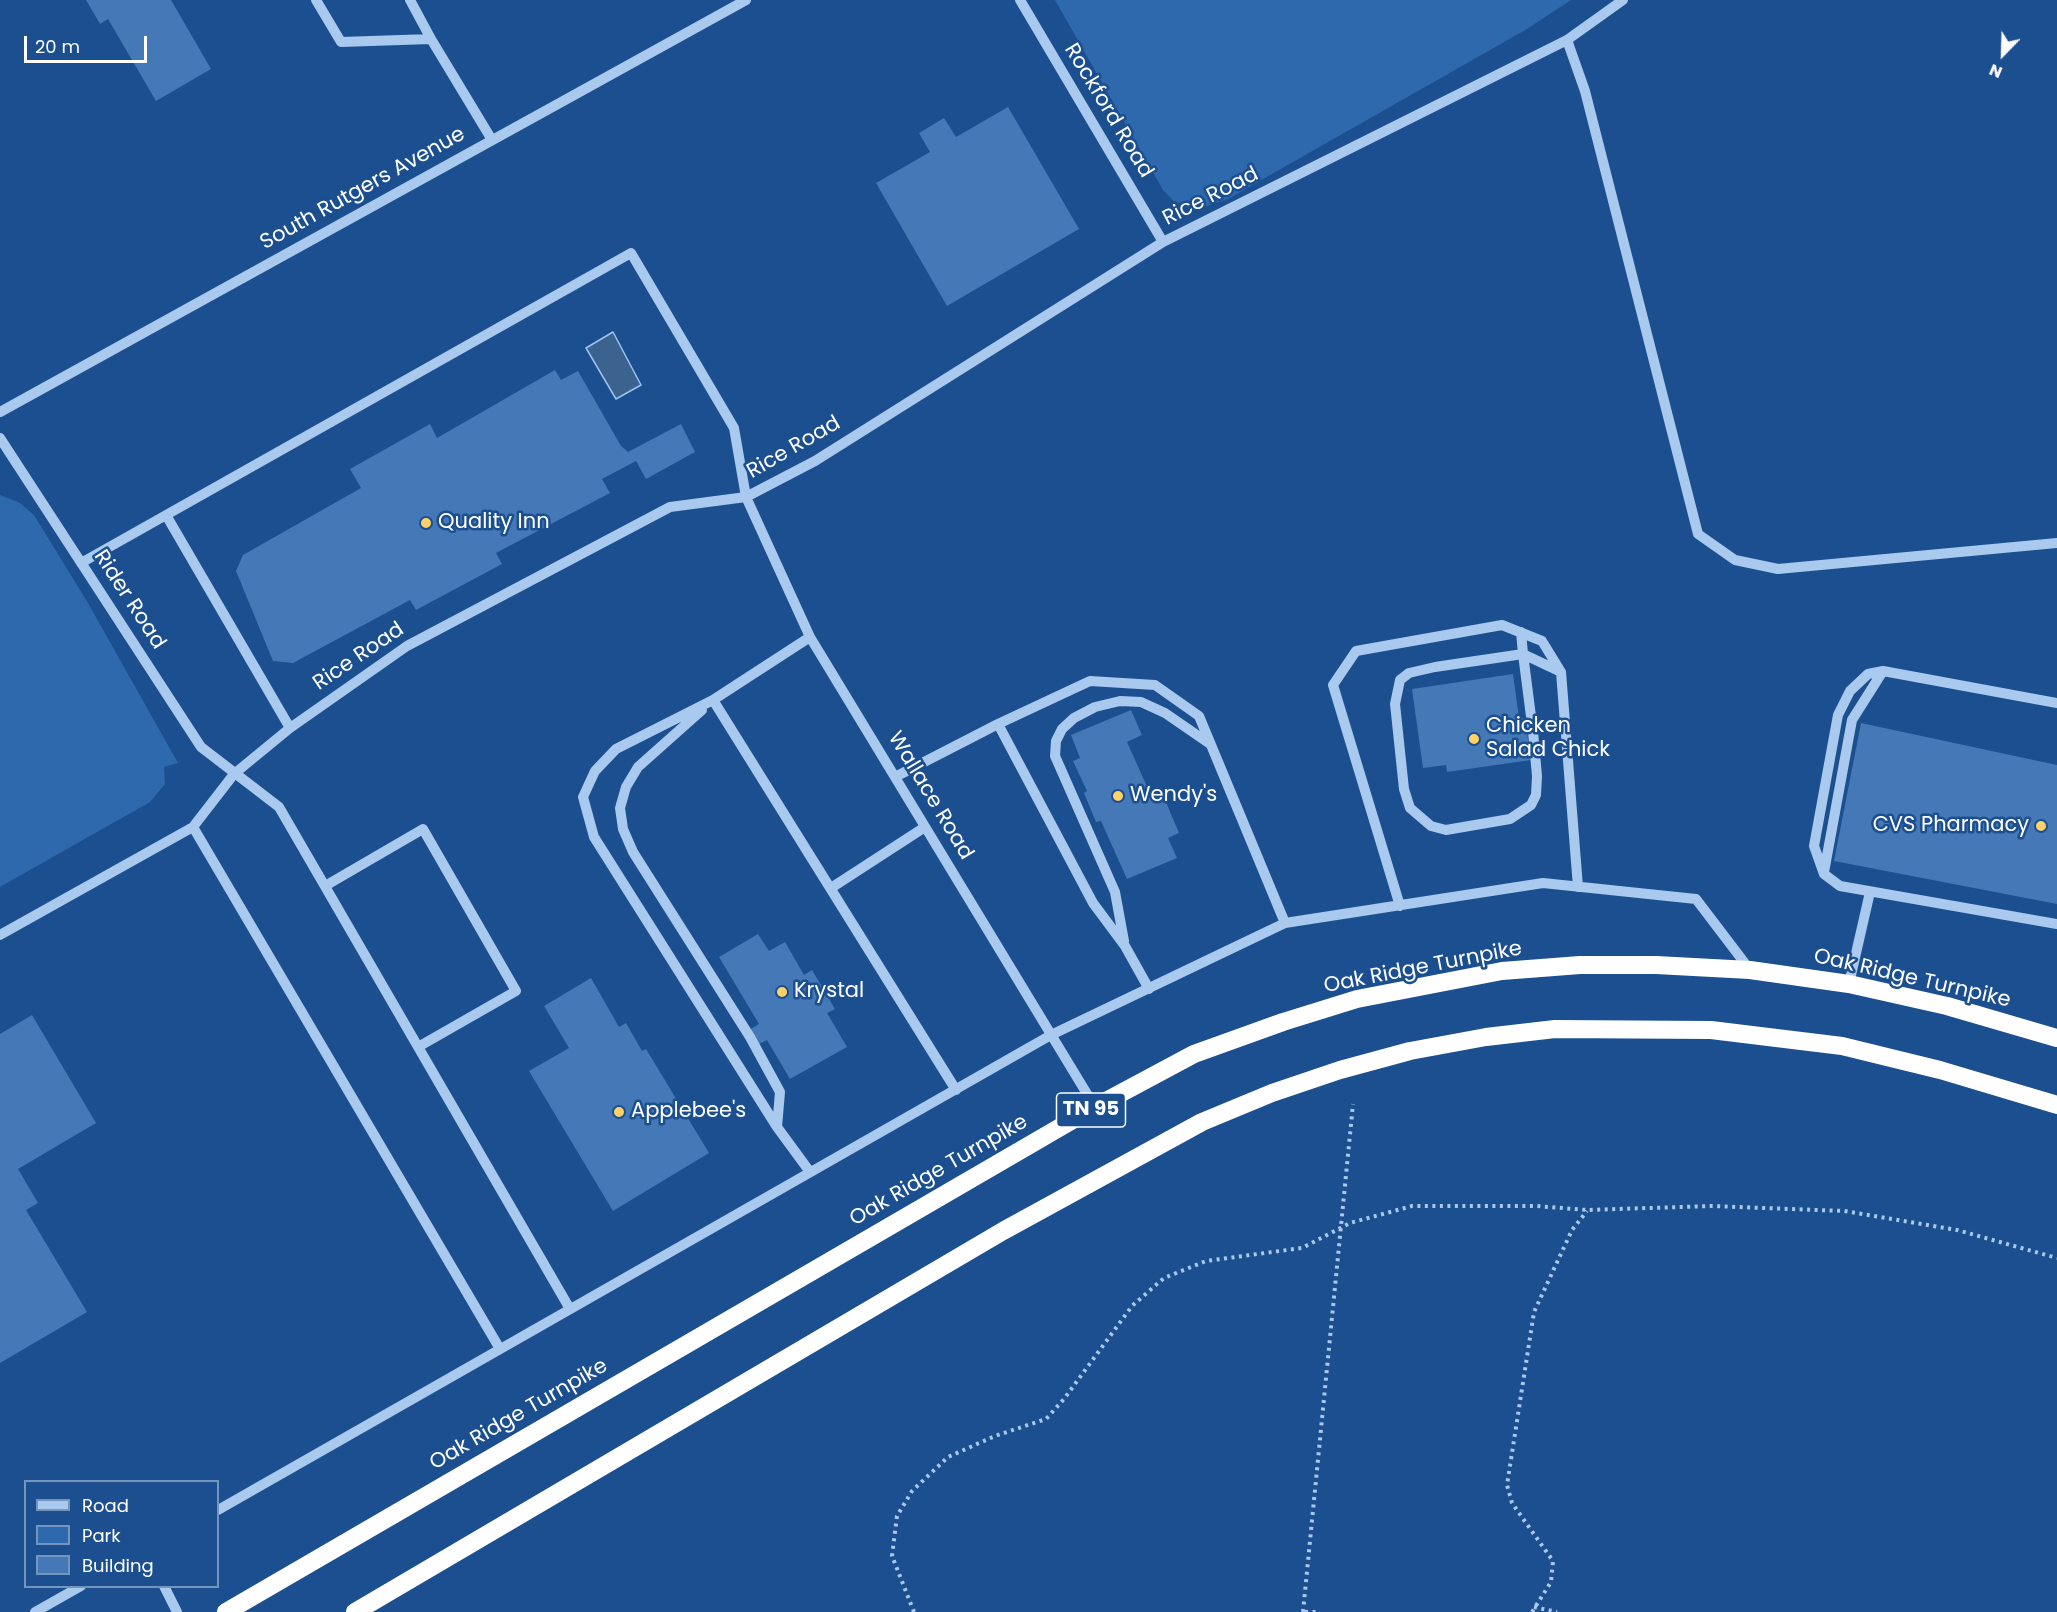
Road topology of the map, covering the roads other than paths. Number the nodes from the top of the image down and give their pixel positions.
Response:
1 (316, 0) edge
2 (410, 0) edge
3 (746, 0) edge
4 (1020, 0) edge
5 (1623, 0) edge
6 (431, 39) junction
7 (1567, 40) junction
8 (492, 140) junction
9 (1163, 242) junction
10 (0, 412) edge
11 (0, 438) edge
12 (746, 497) junction
13 (166, 515) junction
14 (2057, 543) edge
15 (81, 563) junction
16 (1521, 632) junction
17 (810, 637) junction
18 (1524, 654) junction
19 (1883, 671) junction
20 (1561, 672) junction
21 (713, 700) junction
22 (2057, 704) edge
23 (998, 724) junction
24 (290, 728) junction
25 (1210, 744) junction
26 (234, 774) junction
27 (895, 777) junction
28 (193, 827) junction
29 (926, 827) junction
30 (1824, 874) junction
31 (325, 886) junction
32 (1578, 887) junction
33 (831, 888) junction
34 (1870, 892) junction
35 (1400, 906) junction
36 (1286, 923) junction
37 (2057, 924) edge
38 (0, 935) edge
39 (1125, 946) junction
40 (1750, 970) junction
41 (1849, 984) junction
42 (1149, 989) junction
43 (1052, 1035) junction
44 (2057, 1038) edge
45 (418, 1047) junction
46 (956, 1090) junction
47 (2057, 1105) edge
48 (1095, 1107) junction
49 (777, 1127) junction
50 (810, 1172) junction
51 (570, 1309) junction
52 (500, 1349) junction
53 (219, 1509) edge
54 (79, 1588) edge
55 (165, 1588) edge
56 (35, 1612) edge
57 (177, 1612) edge
58 (226, 1612) edge
59 (355, 1612) edge

1 - 6 street
2 - 6 street
3 - 8 street, South Rutgers Avenue
4 - 9 street, Rockford Road
5 - 7 street, Rice Road
6 - 8 street
7 - 9 street, Rice Road
7 - 14 street
8 - 10 street, South Rutgers Avenue
9 - 12 street, Rice Road
11 - 15 street, Rider Road
12 - 13 street, Wallace Road
12 - 17 street, Wallace Road
12 - 24 street, Rice Road
13 - 15 street
13 - 24 street
15 - 26 street, Rider Road
16 - 18 street
16 - 20 street
16 - 35 street
17 - 21 street
17 - 27 street, Wallace Road
18 - 18 street
18 - 20 street
19 - 22 street
19 - 30 street
19 - 30 street
20 - 32 street
21 - 33 street
21 - 49 street
21 - 49 street
23 - 25 street
23 - 27 street
23 - 39 street
24 - 26 street, Rice Road
25 - 36 street
25 - 39 street
26 - 28 street, Rice Road
26 - 31 street, Rider Road
27 - 29 street, Wallace Road
28 - 38 street, Rice Road
28 - 52 street
29 - 33 street
29 - 43 street, Wallace Road
30 - 34 street
31 - 45 street, Rider Road
31 - 45 street
32 - 35 street
32 - 40 street
33 - 46 street
34 - 37 street
34 - 41 street
35 - 36 street
36 - 42 street
39 - 42 street
40 - 41 highway, Oak Ridge Turnpike / TN 95
40 - 48 highway, Oak Ridge Turnpike / TN 95
41 - 44 highway, Oak Ridge Turnpike / TN 95
42 - 43 street
43 - 46 street
43 - 48 street, Wallace Road
45 - 51 street, Rider Road
46 - 50 street
47 - 59 highway
48 - 58 highway, Oak Ridge Turnpike / TN 95
49 - 50 street
50 - 51 street
51 - 52 street
52 - 53 street
54 - 56 street
55 - 57 street

